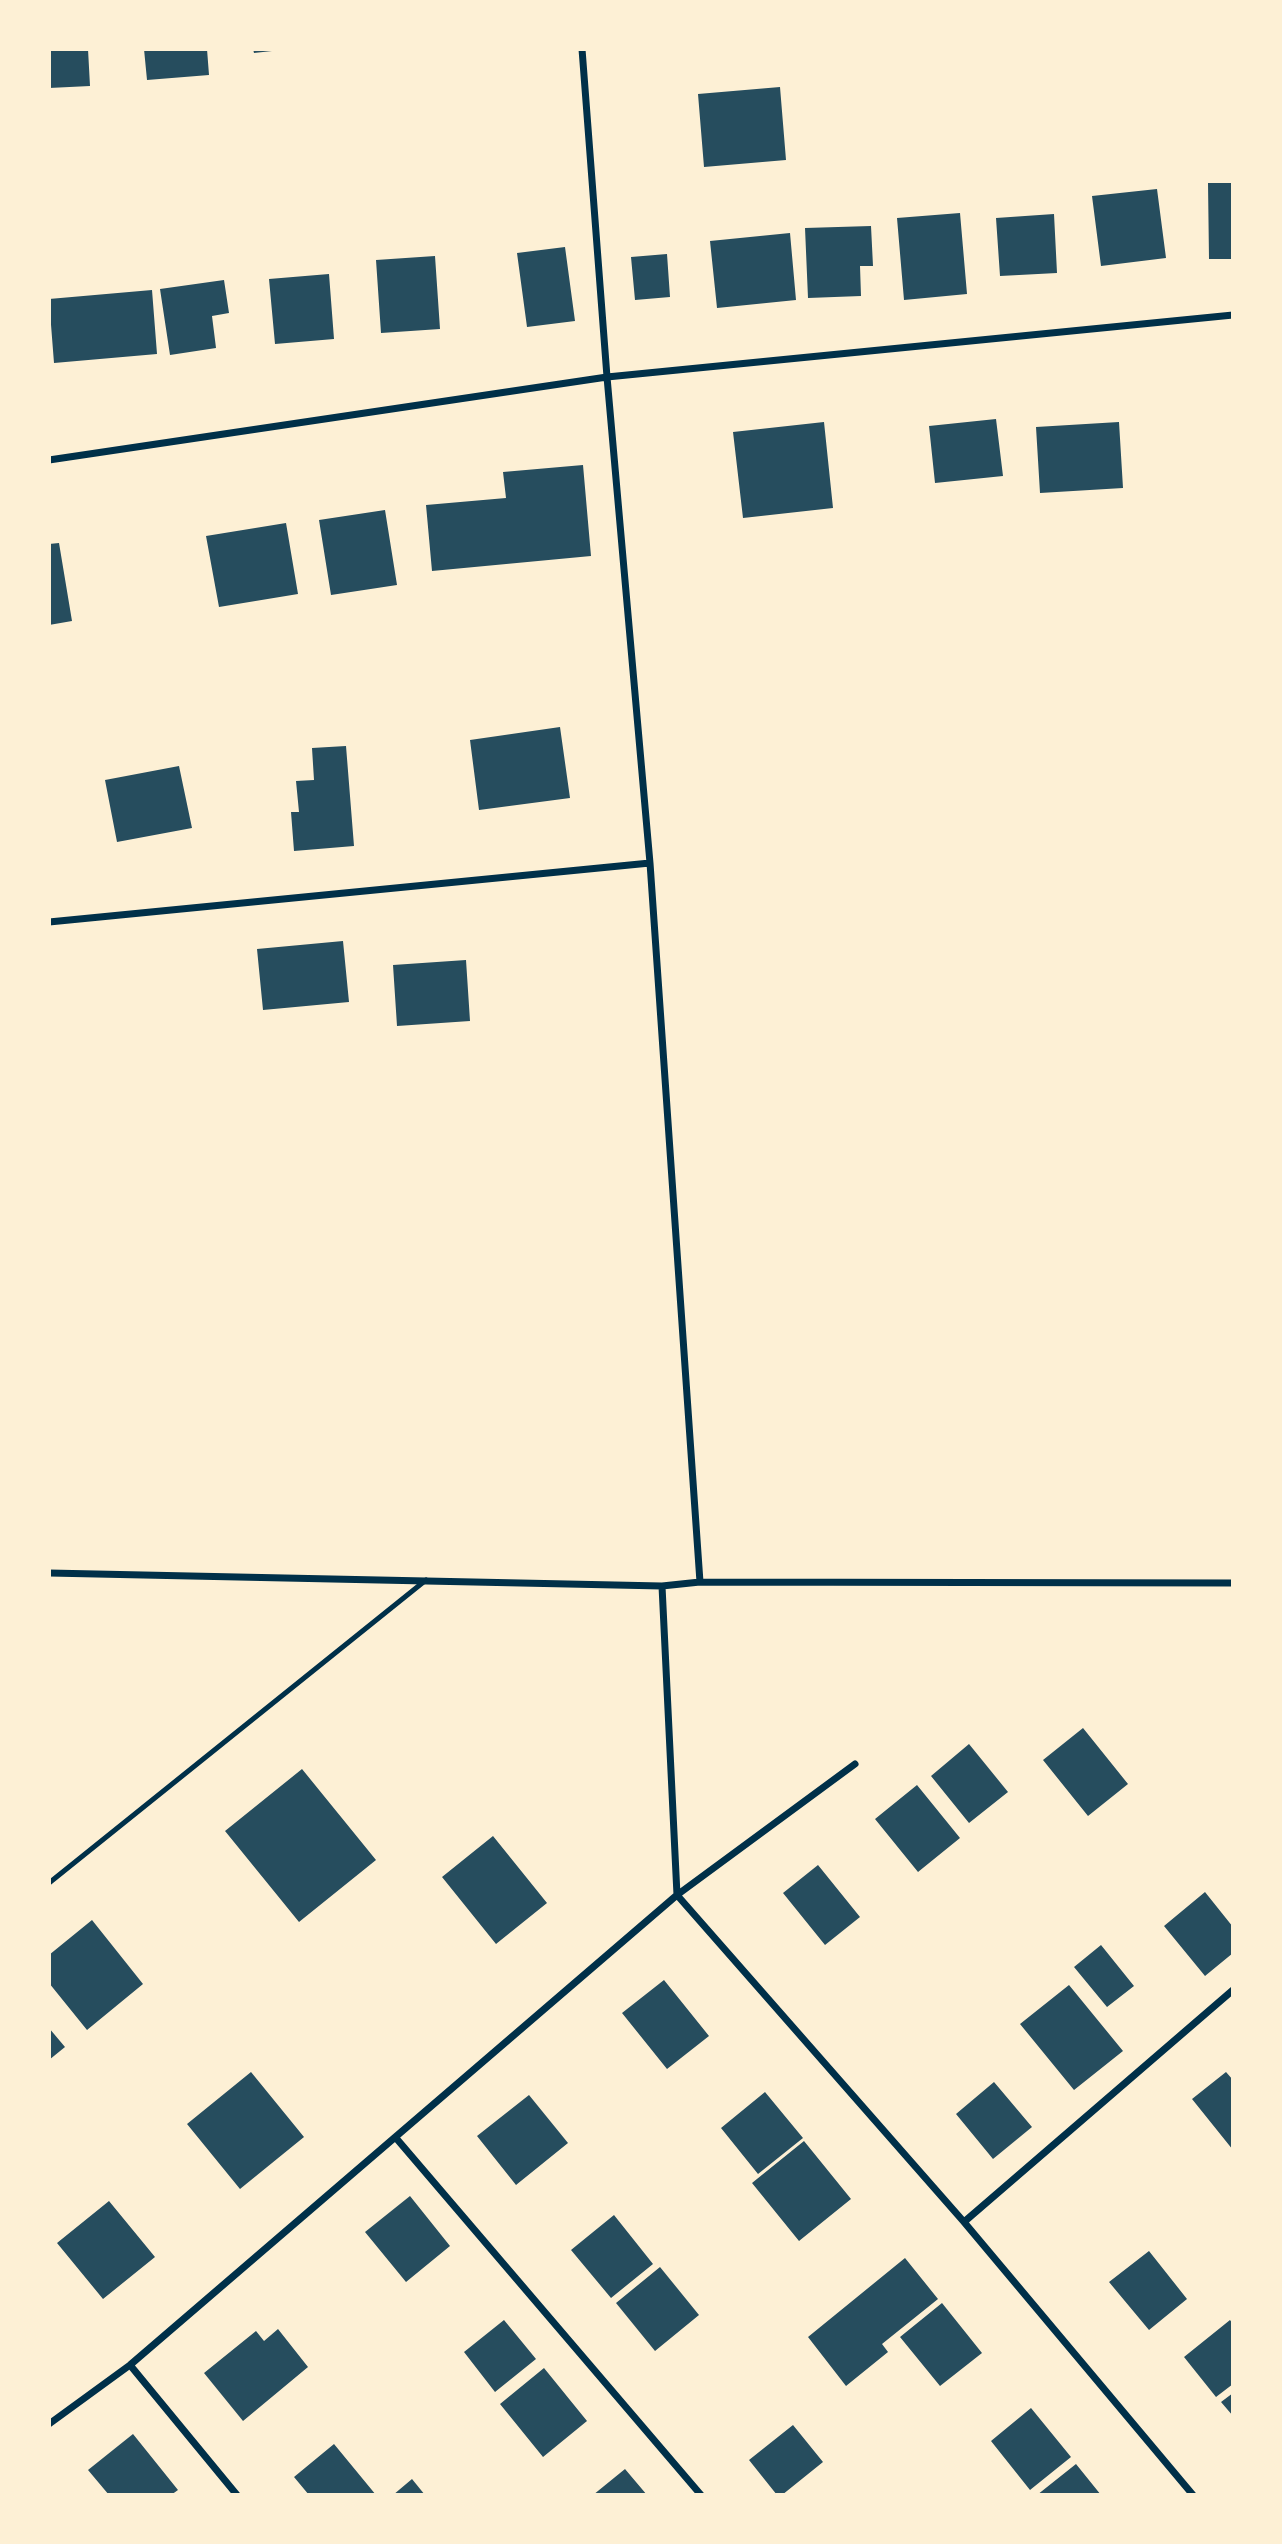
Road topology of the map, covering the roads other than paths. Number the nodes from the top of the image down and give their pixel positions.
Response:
1 (582, 49) edge
2 (1233, 315) edge
3 (607, 377) junction
4 (49, 460) edge
5 (650, 863) junction
6 (49, 922) edge
7 (49, 1573) edge
8 (426, 1580) junction
9 (700, 1582) junction
10 (1233, 1583) edge
11 (662, 1586) junction
12 (855, 1764) dead end
13 (49, 1883) edge
14 (677, 1895) junction
15 (1233, 1990) edge
16 (396, 2138) junction
17 (964, 2222) junction
18 (130, 2365) junction
19 (49, 2424) edge
20 (237, 2495) edge
21 (701, 2495) edge
22 (1193, 2495) edge

1 - 3 street
2 - 3 street
3 - 4 street
3 - 5 street
5 - 6 street
5 - 9 street
7 - 8 street
8 - 11 street
8 - 13 lane
9 - 10 street
9 - 11 street
11 - 14 street
12 - 14 street
14 - 16 street
14 - 17 street
15 - 17 street
16 - 18 street
16 - 21 street
17 - 22 street
18 - 19 street
18 - 20 street

